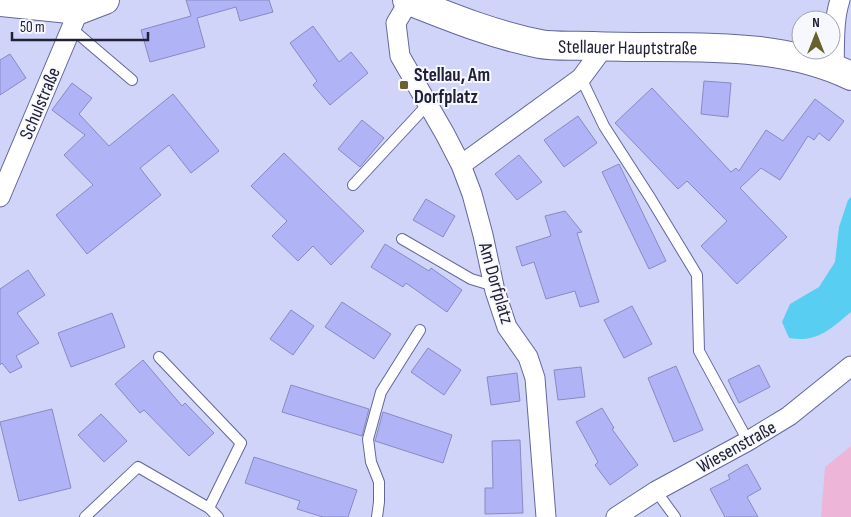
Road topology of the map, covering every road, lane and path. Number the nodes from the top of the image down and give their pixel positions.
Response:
1 (105, 0) edge
2 (408, 0) edge
3 (840, 0) edge
4 (0, 2) edge
5 (75, 19) junction
6 (604, 47) junction
7 (843, 72) edge
8 (581, 78) junction
9 (132, 80) dead end
10 (428, 104) junction
11 (461, 165) junction
12 (353, 184) dead end
13 (0, 197) edge
14 (402, 239) dead end
15 (494, 286) junction
16 (420, 330) dead end
17 (159, 358) dead end
18 (851, 366) edge
19 (748, 441) junction
20 (656, 491) junction
21 (209, 508) junction
22 (85, 517) edge
23 (218, 517) edge
24 (377, 517) edge
25 (546, 517) edge
26 (616, 517) edge
27 (675, 517) edge

1 - 5 street
2 - 6 street, Stellauer Hauptstraße
2 - 10 street, Am Dorfplatz
3 - 7 street
4 - 5 street
5 - 9 lane
5 - 13 street, Schulstraße
6 - 7 street, Stellauer Hauptstraße
6 - 8 street
8 - 11 street
8 - 19 lane
10 - 11 street, Am Dorfplatz
10 - 12 lane
11 - 15 street, Am Dorfplatz
14 - 15 lane
15 - 25 street, Am Dorfplatz
16 - 24 lane
17 - 21 lane
18 - 19 street, Wiesenstraße
19 - 20 street, Wiesenstraße
20 - 26 street, Wiesenstraße
20 - 27 lane
21 - 22 lane
21 - 23 lane

